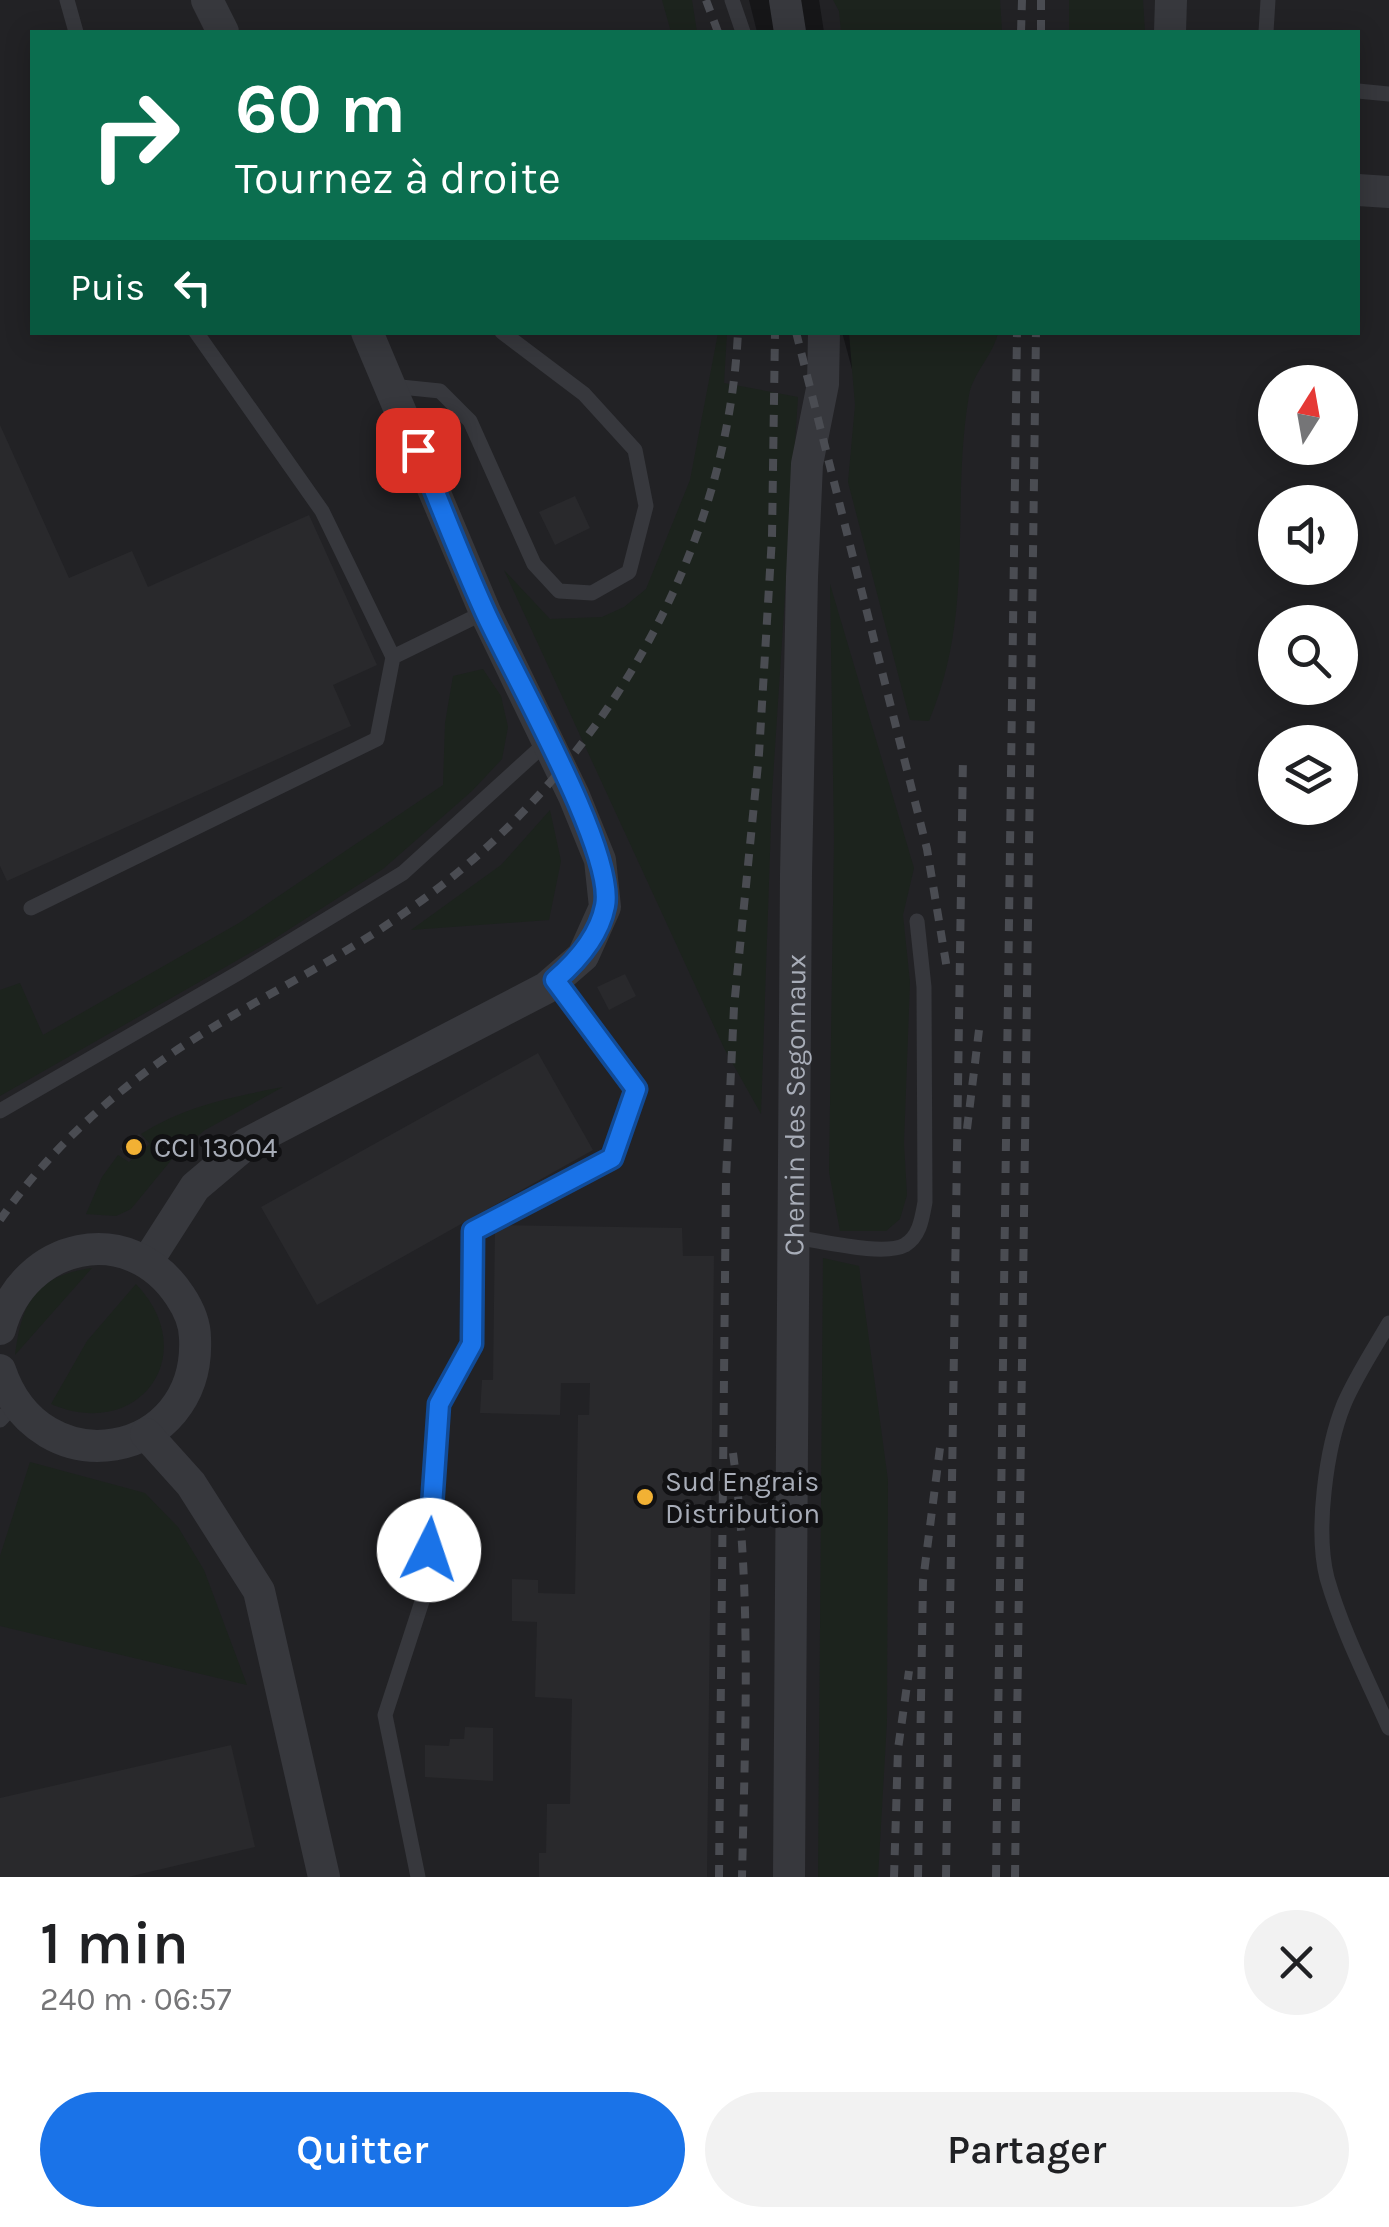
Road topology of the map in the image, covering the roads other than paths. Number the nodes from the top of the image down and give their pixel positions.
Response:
1 (67, 0) edge
2 (207, 0) edge
3 (732, 0) edge
4 (786, 0) edge
5 (1171, 0) edge
6 (1268, 0) edge
7 (75, 30) edge
8 (222, 30) edge
9 (742, 30) edge
10 (790, 30) edge
11 (1170, 30) edge
12 (1266, 30) edge
13 (1360, 92) edge
14 (1389, 94) edge
15 (1360, 190) edge
16 (1389, 192) edge
17 (198, 335) edge
18 (367, 335) edge
19 (506, 335) edge
20 (824, 335) edge
21 (391, 386) junction
22 (485, 612) junction
23 (394, 657) junction
24 (548, 741) junction
25 (31, 908) dead end
26 (917, 920) dead end
27 (555, 980) junction
28 (0, 1111) edge
29 (793, 1237) junction
30 (147, 1262) junction
31 (1389, 1322) edge
32 (0, 1329) edge
33 (0, 1370) edge
34 (7, 1412) edge
35 (146, 1434) junction
36 (1389, 1728) edge
37 (324, 1877) edge
38 (418, 1877) edge
39 (789, 1877) edge

1 - 7 lane
2 - 8 street
3 - 9 lane
4 - 10 street
5 - 11 street
6 - 12 lane
13 - 14 lane
15 - 16 street
17 - 23 lane
18 - 21 street
19 - 21 lane
20 - 29 street, Chemin des Segonnaux
21 - 22 street
22 - 23 lane
22 - 24 street
23 - 25 lane
24 - 27 street
24 - 28 lane
26 - 29 lane
27 - 30 street
27 - 38 lane
29 - 39 street, Chemin des Segonnaux
30 - 32 street
30 - 35 street
31 - 36 lane
33 - 34 street
34 - 35 street
35 - 37 street

